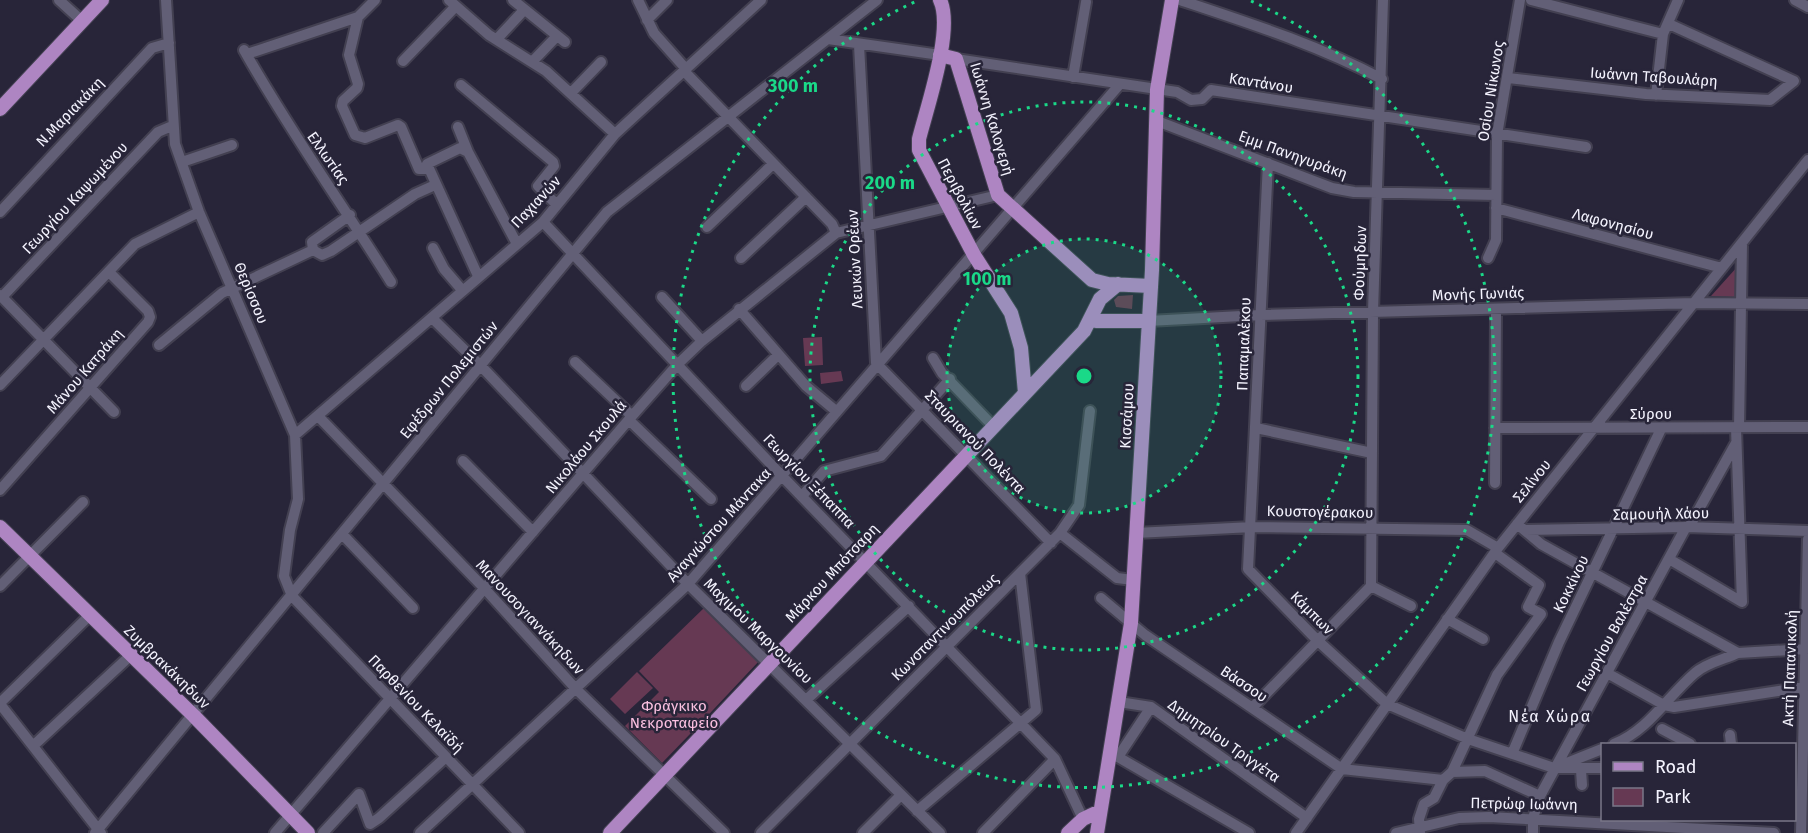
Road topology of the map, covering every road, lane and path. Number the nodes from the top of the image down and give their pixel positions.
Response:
1 (59, 0) edge
2 (102, 0) edge
3 (166, 0) edge
4 (375, 0) edge
5 (513, 0) edge
6 (638, 0) edge
7 (667, 0) edge
8 (761, 0) edge
9 (877, 0) edge
10 (1172, 0) edge
11 (1180, 0) edge
12 (1520, 0) edge
13 (1531, 0) edge
14 (1678, 0) edge
15 (1796, 0) edge
16 (1381, 1) edge
17 (942, 2) edge
18 (1086, 2) dead end
19 (452, 3) edge
20 (1808, 7) edge
21 (524, 10) junction
22 (358, 17) junction
23 (647, 20) junction
24 (82, 21) junction
25 (1669, 24) junction
26 (1663, 34) junction
27 (497, 39) junction
28 (828, 39) junction
29 (169, 43) junction
30 (859, 45) junction
31 (940, 55) junction
32 (956, 59) junction
33 (403, 61) dead end
34 (533, 61) junction
35 (601, 62) dead end
36 (685, 70) junction
37 (1073, 77) junction
38 (1508, 78) junction
39 (1382, 79) junction
40 (1120, 84) junction
41 (461, 85) dead end
42 (1157, 90) junction
43 (571, 93) junction
44 (1656, 95) junction
45 (2, 104) edge
46 (727, 116) junction
47 (1380, 116) junction
48 (1157, 121) junction
49 (172, 126) junction
50 (458, 127) dead end
51 (615, 134) junction
52 (1497, 135) junction
53 (232, 145) dead end
54 (1586, 147) dead end
55 (468, 152) junction
56 (1808, 160) edge
57 (182, 162) junction
58 (1268, 163) junction
59 (773, 164) junction
60 (429, 169) junction
61 (435, 185) junction
62 (1378, 193) junction
63 (998, 195) junction
64 (1496, 195) junction
65 (806, 197) junction
66 (557, 205) junction
67 (949, 208) junction
68 (1496, 208) junction
69 (1013, 210) junction
70 (0, 212) edge
71 (200, 212) junction
72 (350, 215) junction
73 (543, 222) junction
74 (868, 226) junction
75 (707, 227) dead end
76 (359, 231) junction
77 (836, 233) junction
78 (1742, 243) junction
79 (518, 244) junction
80 (433, 248) dead end
81 (313, 250) junction
82 (571, 254) junction
83 (974, 255) junction
84 (741, 258) dead end
85 (1488, 258) dead end
86 (1722, 268) junction
87 (109, 272) junction
88 (478, 276) junction
89 (1092, 280) junction
90 (391, 282) dead end
91 (1118, 284) junction
92 (1151, 286) junction
93 (232, 287) junction
94 (462, 290) junction
95 (1, 296) edge
96 (662, 297) dead end
97 (1100, 300) junction
98 (1694, 303) junction
99 (1742, 303) junction
100 (1808, 304) edge
101 (739, 309) junction
102 (1496, 309) junction
103 (1373, 312) junction
104 (1260, 315) junction
105 (432, 318) junction
106 (1096, 321) junction
107 (1148, 321) junction
108 (1079, 336) junction
109 (43, 339) junction
110 (702, 341) junction
111 (159, 345) dead end
112 (778, 355) junction
113 (933, 358) dead end
114 (575, 362) dead end
115 (876, 363) junction
116 (678, 364) junction
117 (481, 366) junction
118 (950, 379) junction
119 (0, 386) edge
120 (746, 386) dead end
121 (90, 388) junction
122 (1024, 393) junction
123 (922, 410) junction
124 (836, 411) junction
125 (1090, 411) dead end
126 (114, 412) dead end
127 (318, 416) junction
128 (630, 418) junction
129 (993, 426) junction
130 (1808, 427) edge
131 (1256, 428) junction
132 (1495, 428) junction
133 (1594, 428) junction
134 (1737, 428) junction
135 (1661, 429) junction
136 (294, 435) junction
137 (1736, 442) junction
138 (1372, 453) junction
139 (966, 454) junction
140 (463, 461) dead end
141 (584, 473) junction
142 (782, 476) junction
143 (1496, 483) dead end
144 (383, 484) junction
145 (0, 489) edge
146 (802, 496) junction
147 (711, 499) dead end
148 (83, 502) dead end
149 (0, 526) edge
150 (1251, 527) junction
151 (1522, 527) junction
152 (1687, 527) junction
153 (1373, 528) junction
154 (1740, 528) junction
155 (1614, 530) junction
156 (1808, 531) edge
157 (533, 532) junction
158 (1060, 533) junction
159 (1136, 533) junction
160 (343, 535) junction
161 (1808, 539) edge
162 (1051, 543) junction
163 (1496, 550) junction
164 (31, 558) junction
165 (1669, 559) junction
166 (866, 561) junction
167 (1594, 571) junction
168 (1020, 573) junction
169 (1133, 580) junction
170 (688, 584) junction
171 (0, 586) edge
172 (1371, 586) junction
173 (485, 589) junction
174 (292, 596) junction
175 (1101, 598) dead end
176 (1646, 602) junction
177 (909, 606) junction
178 (1411, 606) dead end
179 (414, 608) dead end
180 (90, 615) junction
181 (1447, 619) junction
182 (1131, 623) junction
183 (1483, 639) dead end
184 (1317, 640) junction
185 (947, 646) junction
186 (1806, 649) junction
187 (1738, 653) junction
188 (131, 655) junction
189 (769, 663) junction
190 (1607, 673) junction
191 (1804, 687) junction
192 (576, 688) junction
193 (390, 699) junction
194 (806, 700) junction
195 (1119, 702) junction
196 (0, 704) edge
197 (1387, 705) junction
198 (1664, 705) junction
199 (1252, 707) junction
200 (1150, 708) junction
201 (194, 716) junction
202 (1022, 723) junction
203 (1662, 729) dead end
204 (1468, 739) junction
205 (1617, 743) edge
206 (1688, 743) edge
207 (850, 744) junction
208 (33, 746) junction
209 (1799, 748) edge
210 (1601, 749) edge
211 (1512, 754) junction
212 (1114, 756) junction
213 (446, 757) junction
214 (1055, 759) junction
215 (1554, 768) junction
216 (1601, 768) edge
217 (1342, 769) junction
218 (1581, 770) junction
219 (1452, 772) junction
220 (665, 774) junction
221 (1443, 780) junction
222 (472, 784) junction
223 (1582, 785) dead end
224 (901, 795) junction
225 (1540, 796) junction
226 (917, 811) junction
227 (1100, 811) junction
228 (290, 816) junction
229 (1307, 818) junction
230 (1533, 818) junction
231 (1083, 819) junction
232 (1735, 829) edge
233 (1420, 830) edge
234 (98, 832) edge
235 (275, 833) edge
236 (308, 833) edge
237 (323, 833) edge
238 (420, 833) edge
239 (519, 833) edge
240 (610, 833) edge
241 (724, 833) edge
242 (762, 833) edge
243 (863, 833) edge
244 (940, 833) edge
245 (983, 833) edge
246 (1068, 833) edge
247 (1097, 833) edge
248 (1249, 833) edge
249 (1296, 833) edge
250 (1396, 833) edge
251 (1533, 833) edge
252 (1774, 833) edge
253 (1801, 833) edge

1 - 24 street
2 - 24 main road
3 - 29 street, Θερίσσου
4 - 22 street
5 - 21 street
6 - 23 street
7 - 23 street
8 - 36 street, Παχιανών
9 - 28 street, Εφέδρων Πολεμιστών
10 - 42 main road, Κισσάμου
11 - 39 street
12 - 38 street, Οσίου Νίκωνος
13 - 26 street
14 - 25 street
15 - 20 street
16 - 39 street, Φούμηδων
17 - 31 main road, Περιβολίων
18 - 37 street
19 - 27 street
19 - 33 street
21 - 27 street
21 - 34 street
22 - 60 street
22 - 72 street, Ελλωτίας
23 - 36 street
24 - 45 main road
25 - 26 street
25 - 44 street, Ιωάννη Ταβουλάρη
26 - 44 street
27 - 34 street
28 - 30 street
28 - 46 street, Εφέδρων Πολεμιστών
29 - 49 street, Θερίσσου
29 - 70 street, Ν.Μαριακάκη
30 - 31 street
30 - 74 street, Λευκών Ορέων
31 - 32 main road, Ιωάννη Καλογερή
31 - 67 main road, Περιβολίων
32 - 37 street, Καντάνου
32 - 63 main road, Ιωάννη Καλογερή
34 - 43 street
35 - 43 street
36 - 46 street
36 - 51 street, Παχιανών
37 - 40 street, Καντάνου
38 - 44 street, Ιωάννη Ταβουλάρη
38 - 52 street, Οσίου Νίκωνος
39 - 47 street, Φούμηδων
40 - 42 street, Καντάνου
40 - 69 street, Αναγνώστου Μάντακα
41 - 66 street
42 - 47 street, Καντάνου
42 - 48 main road, Κισσάμου
43 - 51 street
46 - 59 street
46 - 82 street, Εφέδρων Πολεμιστών
47 - 52 street, Καντάνου
47 - 62 street, Φούμηδων
48 - 58 street, Εμμ Πανηγυράκη
48 - 92 main road, Κισσάμου
49 - 57 street, Θερίσσου
49 - 95 street, Γεωργίου Καψωμένου
50 - 55 street
51 - 66 street, Παχιανών
52 - 54 street, Καντάνου
52 - 64 street, Οσίου Νίκωνος
53 - 57 street
55 - 60 street
55 - 79 street
56 - 78 street, Σελίνου
57 - 71 street, Θερίσσου
58 - 62 street, Εμμ Πανηγυράκη
58 - 104 street, Παπαμαλέκου
59 - 65 street
59 - 75 street
60 - 61 street
61 - 76 street
61 - 88 street
62 - 64 street, Εμμ Πανηγυράκη
62 - 103 street, Φούμηδων
63 - 67 street, Νικολάου Σκουλά
63 - 69 main road, Ιωάννη Καλογερή
64 - 68 street, Οσίου Νίκωνος
65 - 77 street
65 - 84 street
66 - 73 street, Παχιανών
67 - 74 street, Νικολάου Σκουλά
67 - 83 main road, Περιβολίων
68 - 85 street, Οσίου Νίκωνος
68 - 86 street, Λαφονησίου
69 - 83 street, Αναγνώστου Μάντακα
69 - 89 main road, Ιωάννη Καλογερή
71 - 87 street
71 - 93 street, Θερίσσου
72 - 76 street, Ελλωτίας
72 - 81 street
73 - 79 street, Παχιανών
73 - 82 street, Γεωργίου Ξέπαππα
74 - 77 street, Νικολάου Σκουλά
74 - 115 street, Λευκών Ορέων
76 - 81 street
76 - 90 street, Ελλωτίας
77 - 101 street, Νικολάου Σκουλά
78 - 86 street, Σελίνου
78 - 99 street
79 - 88 street, Παχιανών
80 - 94 street
81 - 93 street
82 - 116 street, Γεωργίου Ξέπαππα
82 - 117 street, Εφέδρων Πολεμιστών
83 - 115 street, Αναγνώστου Μάντακα
83 - 122 main road, Περιβολίων
86 - 98 street, Σελίνου
87 - 109 street
87 - 121 street, Μάνου Κατράκη
88 - 94 street, Παχιανών
89 - 91 main road
89 - 97 main road
91 - 92 main road
91 - 97 main road
92 - 107 main road, Κισσάμου
93 - 111 street
93 - 136 street, Θερίσσου
94 - 105 street, Παχιανών
95 - 109 street
96 - 110 street
97 - 106 main road
97 - 108 main road, Μάρκου Μπότσαρη
98 - 99 street, Μονής Γωνιάς
98 - 102 street, Μονής Γωνιάς
98 - 133 street, Σελίνου
99 - 100 street, Μονής Γωνιάς
99 - 134 street
101 - 110 street, Νικολάου Σκουλά
101 - 112 street
102 - 103 street, Μονής Γωνιάς
102 - 132 street
103 - 104 street, Μονής Γωνιάς
103 - 138 street, Φούμηδων
104 - 107 street, Μονής Γωνιάς
104 - 131 street, Παπαμαλέκου
105 - 117 street, Μαχιμου Mαργουνίου
105 - 127 street, Παχιανών
106 - 107 main road
106 - 108 main road, Μάρκου Μπότσαρη
107 - 159 main road, Κισσάμου
108 - 122 main road, Μάρκου Μπότσαρη
109 - 119 street
109 - 121 street
110 - 116 street, Νικολάου Σκουλά
112 - 120 street
112 - 124 street
113 - 118 street
114 - 128 street
115 - 123 street, Σταυριανού Πολέντα
115 - 124 street, Αναγνώστου Μάντακα
116 - 128 street, Νικολάου Σκουλά
116 - 142 street, Γεωργίου Ξέπαππα
117 - 141 street, Μαχιμου Mαργουνίου
117 - 144 street, Εφέδρων Πολεμιστών
118 - 123 street
118 - 129 street
121 - 126 street
121 - 145 street, Μάνου Κατράκη
122 - 129 main road, Μάρκου Μπότσαρη
123 - 139 street, Σταυριανού Πολέντα
123 - 146 street
124 - 142 street, Αναγνώστου Μάντακα
125 - 158 street, Κωνσταντινουπόλεως
127 - 136 street, Παχιανών
127 - 144 street, Μανουσογιαννάκηδων
128 - 141 street, Νικολάου Σκουλά
128 - 147 street
129 - 139 main road, Μάρκου Μπότσαρη
130 - 134 street, Σύρου
131 - 138 street
131 - 150 street, Παπαμαλέκου
132 - 133 street, Σύρου
132 - 143 street
133 - 135 street, Σύρου
133 - 151 street, Σελίνου
134 - 135 street, Σύρου
134 - 137 street
135 - 155 street, Κοκκίνου
136 - 174 street, Θερίσσου
137 - 152 street, Γεωργίου Βαλέστρα
137 - 154 street
138 - 153 street, Φούμηδων
139 - 162 street, Σταυριανού Πολέντα
139 - 166 main road, Μάρκου Μπότσαρη
140 - 157 street
141 - 157 street, Νικολάου Σκουλά
141 - 170 street, Μαχιμου Mαργουνίου
142 - 146 street, Γεωργίου Ξέπαππα
142 - 170 street, Αναγνώστου Μάντακα
144 - 160 street, Εφέδρων Πολεμιστών
144 - 173 street, Μανουσογιαννάκηδων
146 - 166 street, Γεωργίου Ξέπαππα
148 - 164 street
149 - 164 main road, Ζυμβρακάκηδων
150 - 153 street, Κουστογέρακου
150 - 159 street, Κουστογέρακου
150 - 184 street, Κάμπων
151 - 155 street, Σαμουήλ Χάου
151 - 163 street, Σελίνου
151 - 167 street
152 - 154 street, Σαμουήλ Χάου
152 - 155 street, Σαμουήλ Χάου
152 - 165 street, Γεωργίου Βαλέστρα
153 - 163 street, Κουστογέρακου
153 - 172 street, Φούμηδων
154 - 156 street, Σαμουήλ Χάου
154 - 165 street
155 - 167 street, Κοκκίνου
157 - 173 street, Νικολάου Σκουλά
158 - 162 street, Κωνσταντινουπόλεως
158 - 169 street
159 - 169 main road, Κισσάμου
160 - 174 street, Εφέδρων Πολεμιστών
160 - 179 street
161 - 186 street, Ακτή Παπανικολή
162 - 168 street, Κωνσταντινουπόλεως
163 - 181 street, Σελίνου
163 - 204 street, Κουστογέρακου
164 - 171 street
164 - 180 main road, Ζυμβρακάκηδων
165 - 176 street, Γεωργίου Βαλέστρα
166 - 177 street, Γεωργίου Ξέπαππα
166 - 189 main road, Μάρκου Μπότσαρη
167 - 176 street
167 - 211 street, Κοκκίνου
168 - 185 street, Κωνσταντινουπόλεως
168 - 202 street
169 - 182 main road, Κισσάμου
170 - 189 street, Μαχιμου Mαργουνίου
170 - 192 street, Αναγνώστου Μάντακα
172 - 178 street
172 - 184 street
173 - 192 street, Μανουσογιαννάκηδων
173 - 193 street, Νικολάου Σκουλά
174 - 193 street, Παρθενίου Κελαϊδή
174 - 201 street, Εφέδρων Πολεμιστών
175 - 182 street, Βάσσου
176 - 187 street
176 - 190 street, Γεωργίου Βαλέστρα
177 - 185 street, Γεωργίου Ξέπαππα
177 - 194 street
180 - 188 main road, Ζυμβρακάκηδων
180 - 196 street
181 - 183 street
181 - 197 street, Σελίνου
182 - 195 main road, Κισσάμου
182 - 199 street, Βάσσου
184 - 197 street, Κάμπων
184 - 199 street
185 - 202 street, Γεωργίου Ξέπαππα
185 - 207 street, Κωνσταντινουπόλεως
186 - 187 street
186 - 191 street, Ακτή Παπανικολή
187 - 198 street
188 - 201 main road, Ζυμβρακάκηδων
188 - 208 street
189 - 194 street, Μαχιμου Mαργουνίου
189 - 220 main road, Μάρκου Μπότσαρη
190 - 198 street
190 - 215 street, Γεωργίου Βαλέστρα
191 - 198 street
191 - 209 street, Ακτή Παπανικολή
192 - 220 street, Μανουσογιαννάκηδων
192 - 222 street, Αναγνώστου Μάντακα
193 - 213 street, Παρθενίου Κελαϊδή
193 - 228 street, Νικολάου Σκουλά
194 - 207 street, Μαχιμου Mαργουνίου
195 - 200 street, Δημητρίου Τριγγέτα
195 - 212 main road, Κισσάμου
196 - 208 street
197 - 204 street
197 - 217 street, Σελίνου
198 - 205 street
199 - 217 street, Βάσσου
200 - 212 street, Κισσάμου
200 - 229 street, Δημητρίου Τριγγέτα
201 - 228 main road, Ζυμβρακάκηδων
201 - 234 street, Εφέδρων Πολεμιστών
202 - 214 street, Γεωργίου Ξέπαππα
202 - 226 street
203 - 206 street
204 - 211 street
204 - 219 street
207 - 224 street, Μαχιμου Mαργουνίου
207 - 242 street, Κωνσταντινουπόλεως
208 - 234 street
209 - 253 street, Ακτή Παπανικολή
210 - 215 street
211 - 215 street
212 - 227 main road, Κισσάμου
212 - 248 street
213 - 222 street, Παρθενίου Κελαϊδή
213 - 237 street
214 - 231 street, Γεωργίου Ξέπαππα
214 - 245 street
215 - 218 street
215 - 225 street, Γεωργίου Βαλέστρα
216 - 218 street
217 - 221 street
217 - 229 street, Σελίνου
218 - 223 street
219 - 221 street
219 - 225 street
220 - 240 main road, Μάρκου Μπότσαρη
220 - 241 street, Μανουσογιαννάκηδων
221 - 233 street
222 - 238 street, Αναγνώστου Μάντακα
222 - 239 street, Παρθενίου Κελαϊδή
224 - 226 street, Μαχιμου Mαργουνίου
224 - 243 street
225 - 230 street, Γεωργίου Βαλέστρα
226 - 244 street, Μαχιμου Mαργουνίου
227 - 231 main road
227 - 247 main road, Κισσάμου
228 - 235 street, Νικολάου Σκουλά
228 - 236 main road, Ζυμβρακάκηδων
229 - 249 street, Σελίνου
230 - 232 street, Πετρώφ Ιωάννη
230 - 233 street, Πετρώφ Ιωάννη
230 - 251 street, Γεωργίου Βαλέστρα
231 - 246 main road
232 - 252 street, Πετρώφ Ιωάννη
233 - 250 street, Πετρώφ Ιωάννη

